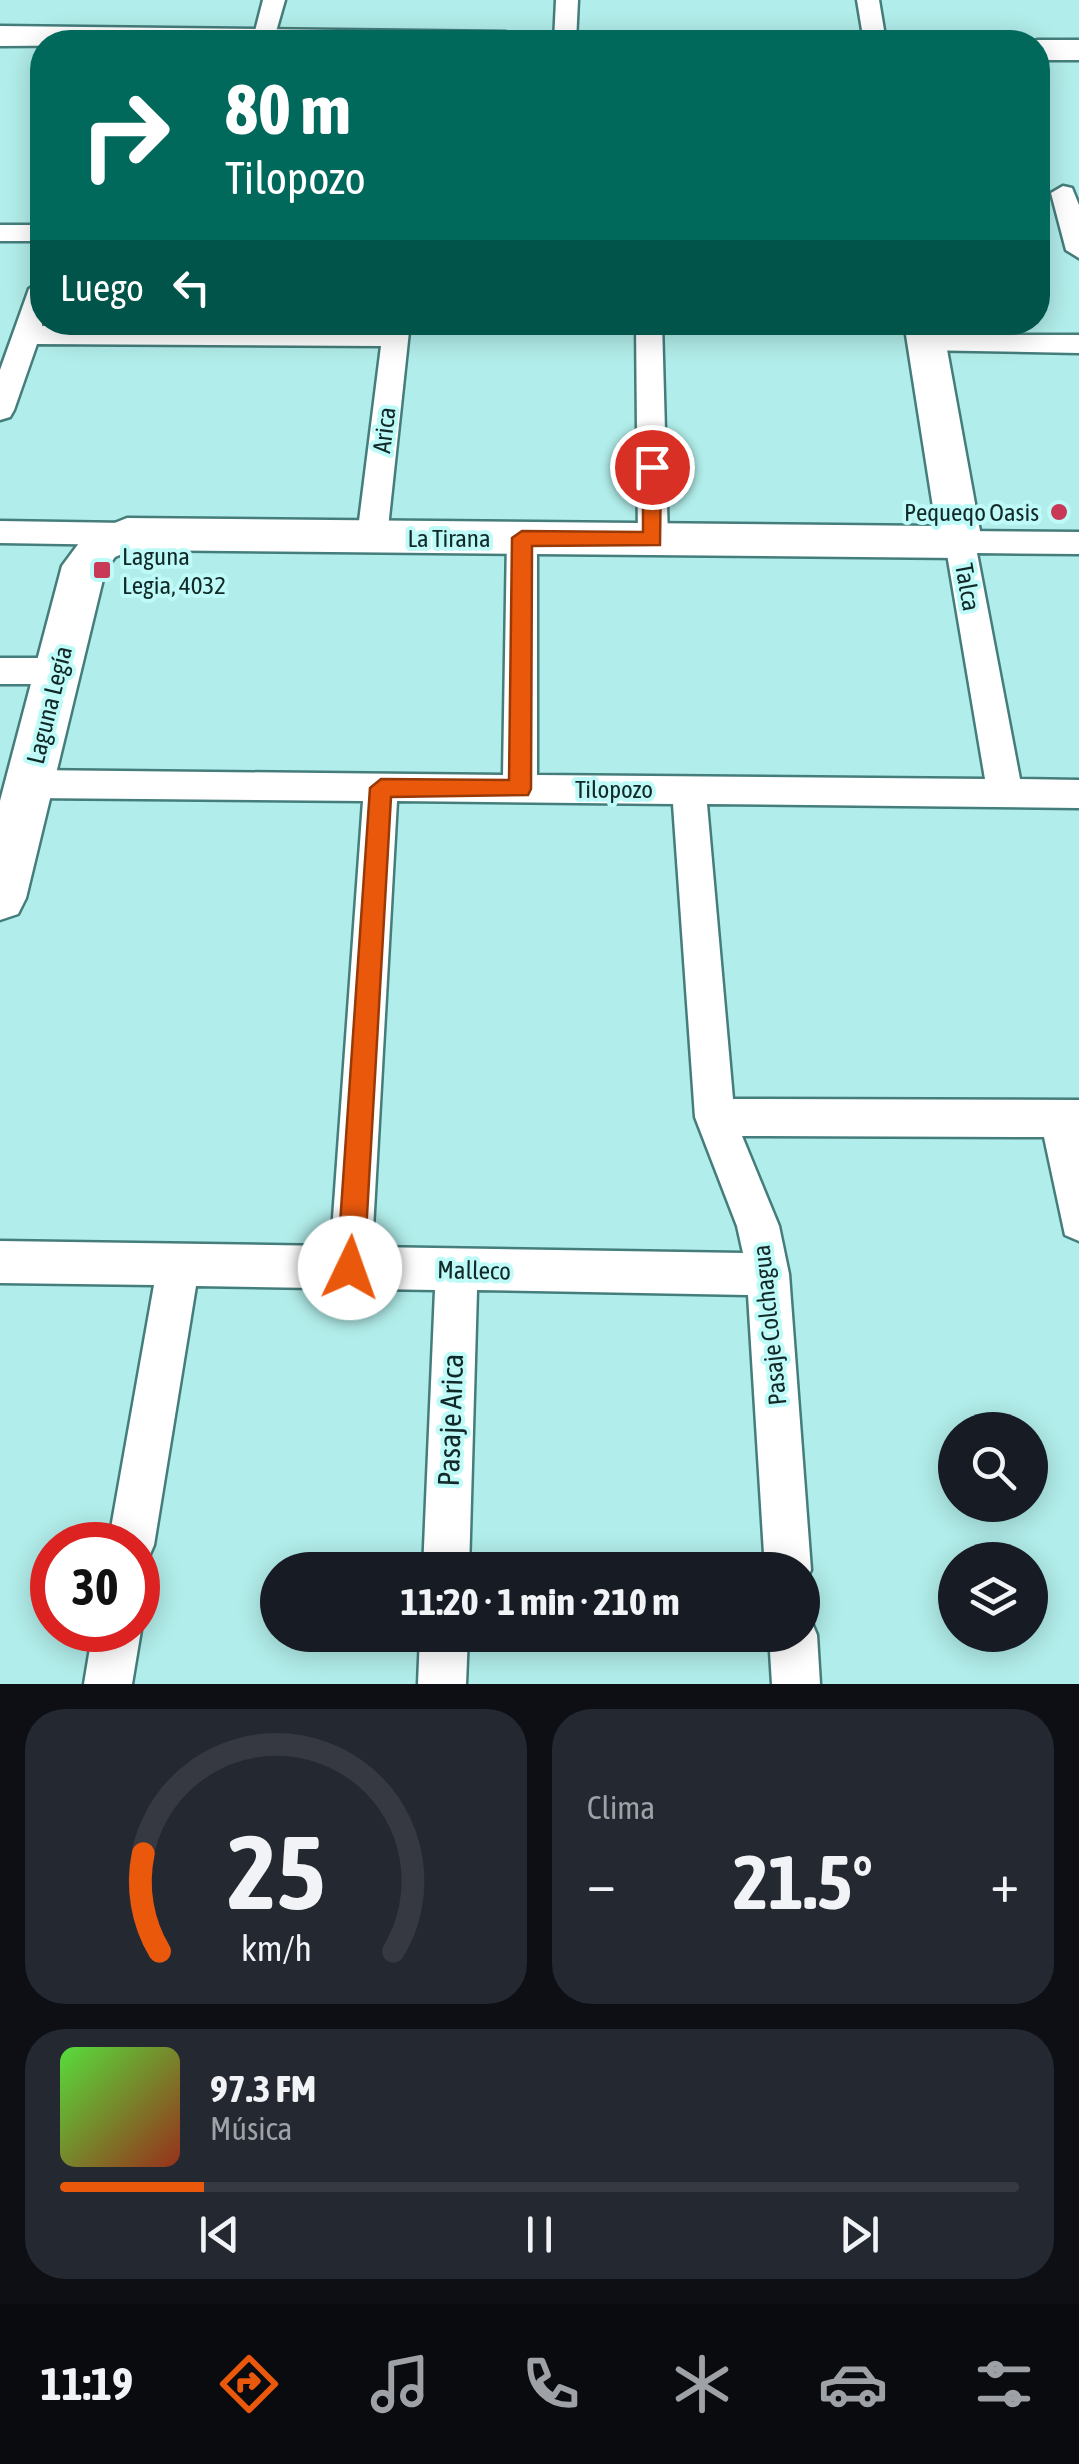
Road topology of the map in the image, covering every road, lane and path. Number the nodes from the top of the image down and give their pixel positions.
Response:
1 (274, 0) edge
2 (567, 0) edge
3 (868, 0) edge
4 (266, 30) edge
5 (566, 30) edge
6 (873, 30) edge
7 (0, 36) edge
8 (30, 37) edge
9 (1050, 50) edge
10 (1079, 50) edge
11 (1060, 193) edge
12 (0, 232) edge
13 (30, 233) edge
14 (1079, 250) edge
15 (30, 323) edge
16 (26, 335) junction
17 (30, 335) edge
18 (395, 335) edge
19 (649, 335) edge
20 (925, 335) edge
21 (953, 335) edge
22 (1079, 344) edge
23 (0, 410) edge
24 (0, 532) edge
25 (127, 534) junction
26 (372, 537) junction
27 (522, 538) junction
28 (653, 540) junction
29 (960, 542) junction
30 (1079, 543) edge
31 (0, 671) edge
32 (58, 672) junction
33 (29, 784) junction
34 (381, 788) junction
35 (520, 789) junction
36 (690, 790) junction
37 (1005, 793) junction
38 (1079, 794) edge
39 (0, 898) edge
40 (716, 1117) junction
41 (1070, 1119) edge
42 (1079, 1220) edge
43 (0, 1262) edge
44 (178, 1266) junction
45 (350, 1268) junction
46 (457, 1270) junction
47 (768, 1274) junction
48 (135, 1522) edge
49 (447, 1552) edge
50 (787, 1552) edge
51 (113, 1652) edge
52 (443, 1652) edge
53 (794, 1652) edge
54 (108, 1684) edge
55 (442, 1684) edge
56 (796, 1684) edge

1 - 4 street
2 - 5 street
3 - 6 street
7 - 8 street
9 - 10 street
11 - 14 street
12 - 13 street
15 - 16 street
16 - 17 street
16 - 23 street
18 - 26 street, Arica
19 - 28 street
20 - 29 street, Talca
21 - 22 street
24 - 25 street, La Tirana
25 - 26 street, La Tirana
25 - 32 street, Laguna Legía
26 - 27 street, La Tirana
27 - 28 street, La Tirana
27 - 35 street
28 - 29 street, La Tirana
29 - 30 street, La Tirana
29 - 37 street, Talca
31 - 32 street
32 - 33 street, Laguna Legía
33 - 34 street, Tilopozo
33 - 39 street, Laguna Legía
34 - 35 street, Tilopozo
34 - 45 street
35 - 36 street, Tilopozo
36 - 37 street, Tilopozo
36 - 40 street, Pasaje Colchagua
37 - 38 street, Tilopozo
40 - 41 street
40 - 47 street, Pasaje Colchagua
41 - 42 street
43 - 44 street, Malleco
44 - 45 street, Malleco
44 - 48 street
45 - 46 street, Malleco
46 - 47 street, Malleco
46 - 49 street, Pasaje Arica
47 - 50 street, Pasaje Colchagua
51 - 54 street
52 - 55 street
53 - 56 street

